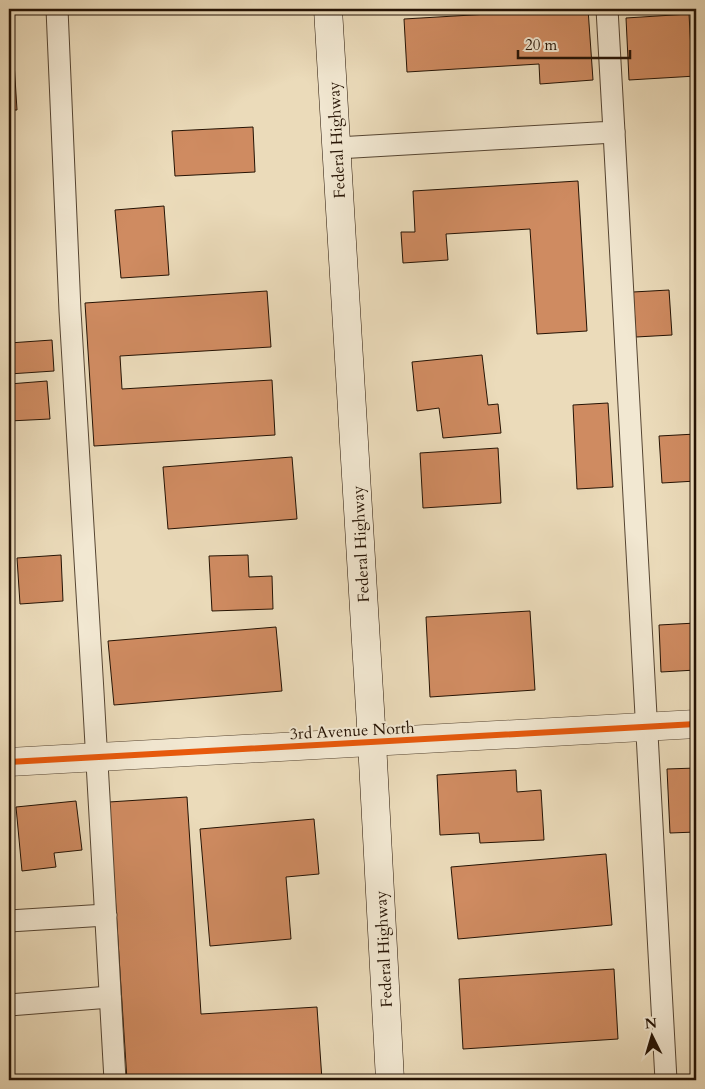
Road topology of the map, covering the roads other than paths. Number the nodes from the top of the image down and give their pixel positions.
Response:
1 (57, 9) edge
2 (328, 9) edge
3 (607, 9) edge
4 (614, 132) junction
5 (337, 148) junction
6 (696, 724) edge
7 (646, 726) junction
8 (372, 742) junction
9 (97, 757) junction
10 (9, 762) edge
11 (106, 916) junction
12 (9, 921) edge
13 (110, 997) junction
14 (9, 1005) edge
15 (115, 1080) edge
16 (390, 1080) edge
17 (666, 1080) edge

1 - 9 lane
2 - 5 main road, Federal Highway
3 - 4 lane
4 - 5 lane
4 - 7 lane
5 - 8 main road, Federal Highway
6 - 7 main road, 3rd Avenue North
7 - 8 main road, 3rd Avenue North
7 - 17 lane
8 - 9 main road, 3rd Avenue North
8 - 16 main road, Federal Highway
9 - 10 main road, 3rd Avenue North
9 - 11 lane
11 - 12 lane
11 - 13 lane
13 - 14 lane
13 - 15 lane

